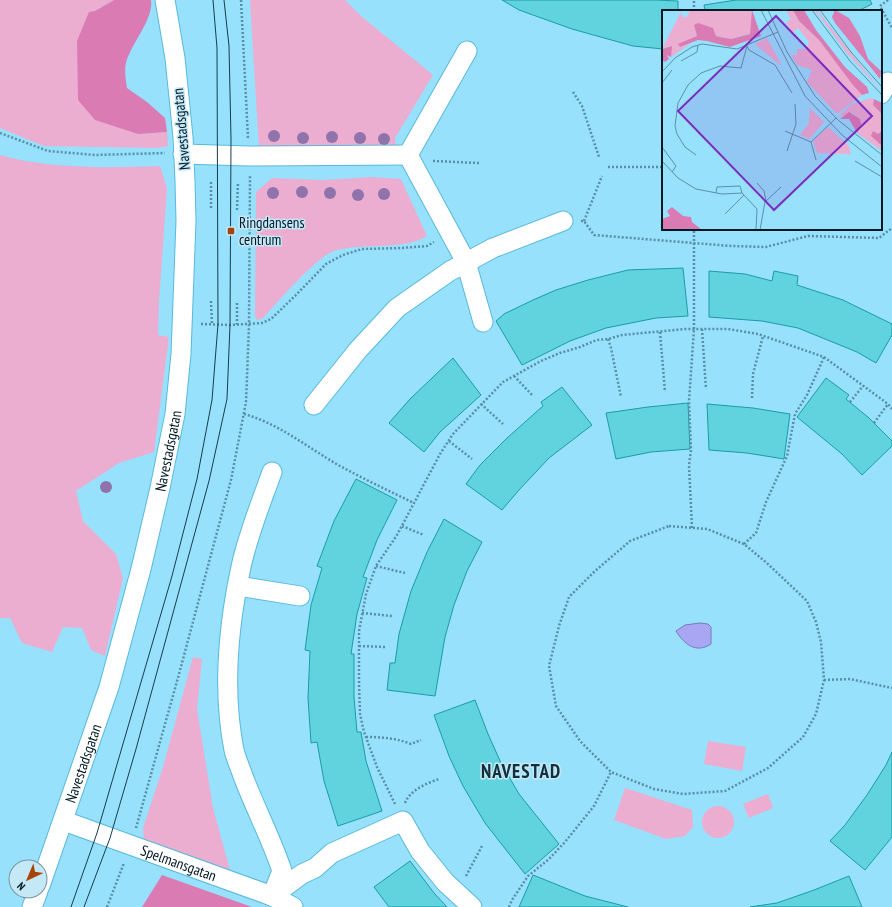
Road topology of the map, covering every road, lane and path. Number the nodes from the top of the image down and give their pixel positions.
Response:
1 (165, 0) edge
2 (241, 0) edge
3 (888, 0) edge
4 (892, 28) edge
5 (467, 51) dead end
6 (573, 92) dead end
7 (0, 133) edge
8 (184, 154) junction
9 (408, 155) junction
10 (249, 156) junction
11 (600, 157) dead end
12 (478, 163) dead end
13 (608, 167) dead end
14 (662, 167) edge
15 (602, 176) dead end
16 (211, 182) dead end
17 (238, 182) dead end
18 (211, 209) dead end
19 (237, 210) dead end
20 (563, 221) joint
21 (584, 221) junction
22 (892, 228) edge
23 (694, 230) edge
24 (451, 235) junction
25 (466, 262) junction
26 (211, 301) dead end
27 (237, 303) dead end
28 (483, 322) dead end
29 (212, 324) dead end
30 (237, 325) dead end
31 (249, 325) junction
32 (694, 329) junction
33 (702, 329) junction
34 (660, 332) junction
35 (763, 336) junction
36 (608, 339) junction
37 (824, 357) junction
38 (514, 376) junction
39 (863, 386) junction
40 (706, 389) dead end
41 (665, 392) dead end
42 (533, 396) dead end
43 (621, 397) dead end
44 (752, 398) dead end
45 (850, 402) dead end
46 (482, 404) junction
47 (888, 404) junction
48 (314, 405) dead end
49 (892, 409) edge
50 (244, 414) junction
51 (874, 423) dead end
52 (504, 424) dead end
53 (449, 441) junction
54 (472, 459) dead end
55 (272, 472) dead end
56 (414, 503) junction
57 (402, 526) junction
58 (692, 528) junction
59 (424, 535) dead end
60 (744, 544) junction
61 (376, 566) junction
62 (405, 573) dead end
63 (238, 586) junction
64 (300, 596) dead end
65 (362, 613) junction
66 (392, 616) dead end
67 (359, 646) junction
68 (386, 646) dead end
69 (824, 680) junction
70 (892, 688) edge
71 (366, 737) junction
72 (421, 740) dead end
73 (611, 772) junction
74 (439, 779) dead end
75 (64, 821) junction
76 (403, 821) junction
77 (131, 846) junction
78 (482, 846) dead end
79 (48, 864) edge
80 (457, 892) junction
81 (272, 896) junction
82 (107, 907) edge
83 (293, 907) edge
84 (472, 907) edge
85 (509, 907) edge

1 - 8 street, Navestadsgatan
2 - 10 path
3 - 4 path
5 - 9 street
6 - 11 path
7 - 8 path
8 - 10 street
8 - 75 street, Navestadsgatan
9 - 10 street
9 - 12 path
9 - 24 street
10 - 31 path
13 - 14 path
15 - 21 path
16 - 18 path
17 - 19 path
20 - 21 path
20 - 25 street
21 - 22 path
23 - 32 path, bridge
24 - 25 street
24 - 31 path
25 - 28 street
25 - 48 street
26 - 29 path
27 - 30 path
31 - 50 path
32 - 33 path
32 - 34 path
32 - 58 path
33 - 35 path
33 - 40 path
34 - 36 path
34 - 41 path
35 - 37 path
35 - 44 path
36 - 38 path
36 - 43 path
37 - 39 path
37 - 60 path
38 - 42 path
38 - 46 path
39 - 45 path
39 - 47 path
46 - 52 path
46 - 53 path
47 - 49 path
47 - 51 path
50 - 56 path
50 - 77 path
53 - 54 path
53 - 56 path
55 - 63 street
56 - 57 path
57 - 59 path
57 - 61 path
58 - 60 path
58 - 73 path
60 - 69 path
61 - 62 path
61 - 65 path
63 - 64 street
63 - 81 street
65 - 66 path
65 - 67 path
67 - 68 path
67 - 71 path
69 - 70 path
69 - 73 path
71 - 72 path
71 - 76 path
73 - 85 path
74 - 76 path
75 - 77 street, Spelmansgatan
75 - 79 street, Navestadsgatan
76 - 80 street
76 - 81 street
77 - 81 street, Spelmansgatan
77 - 82 path
78 - 80 path
80 - 84 street
81 - 83 street, Spelmansgatan

